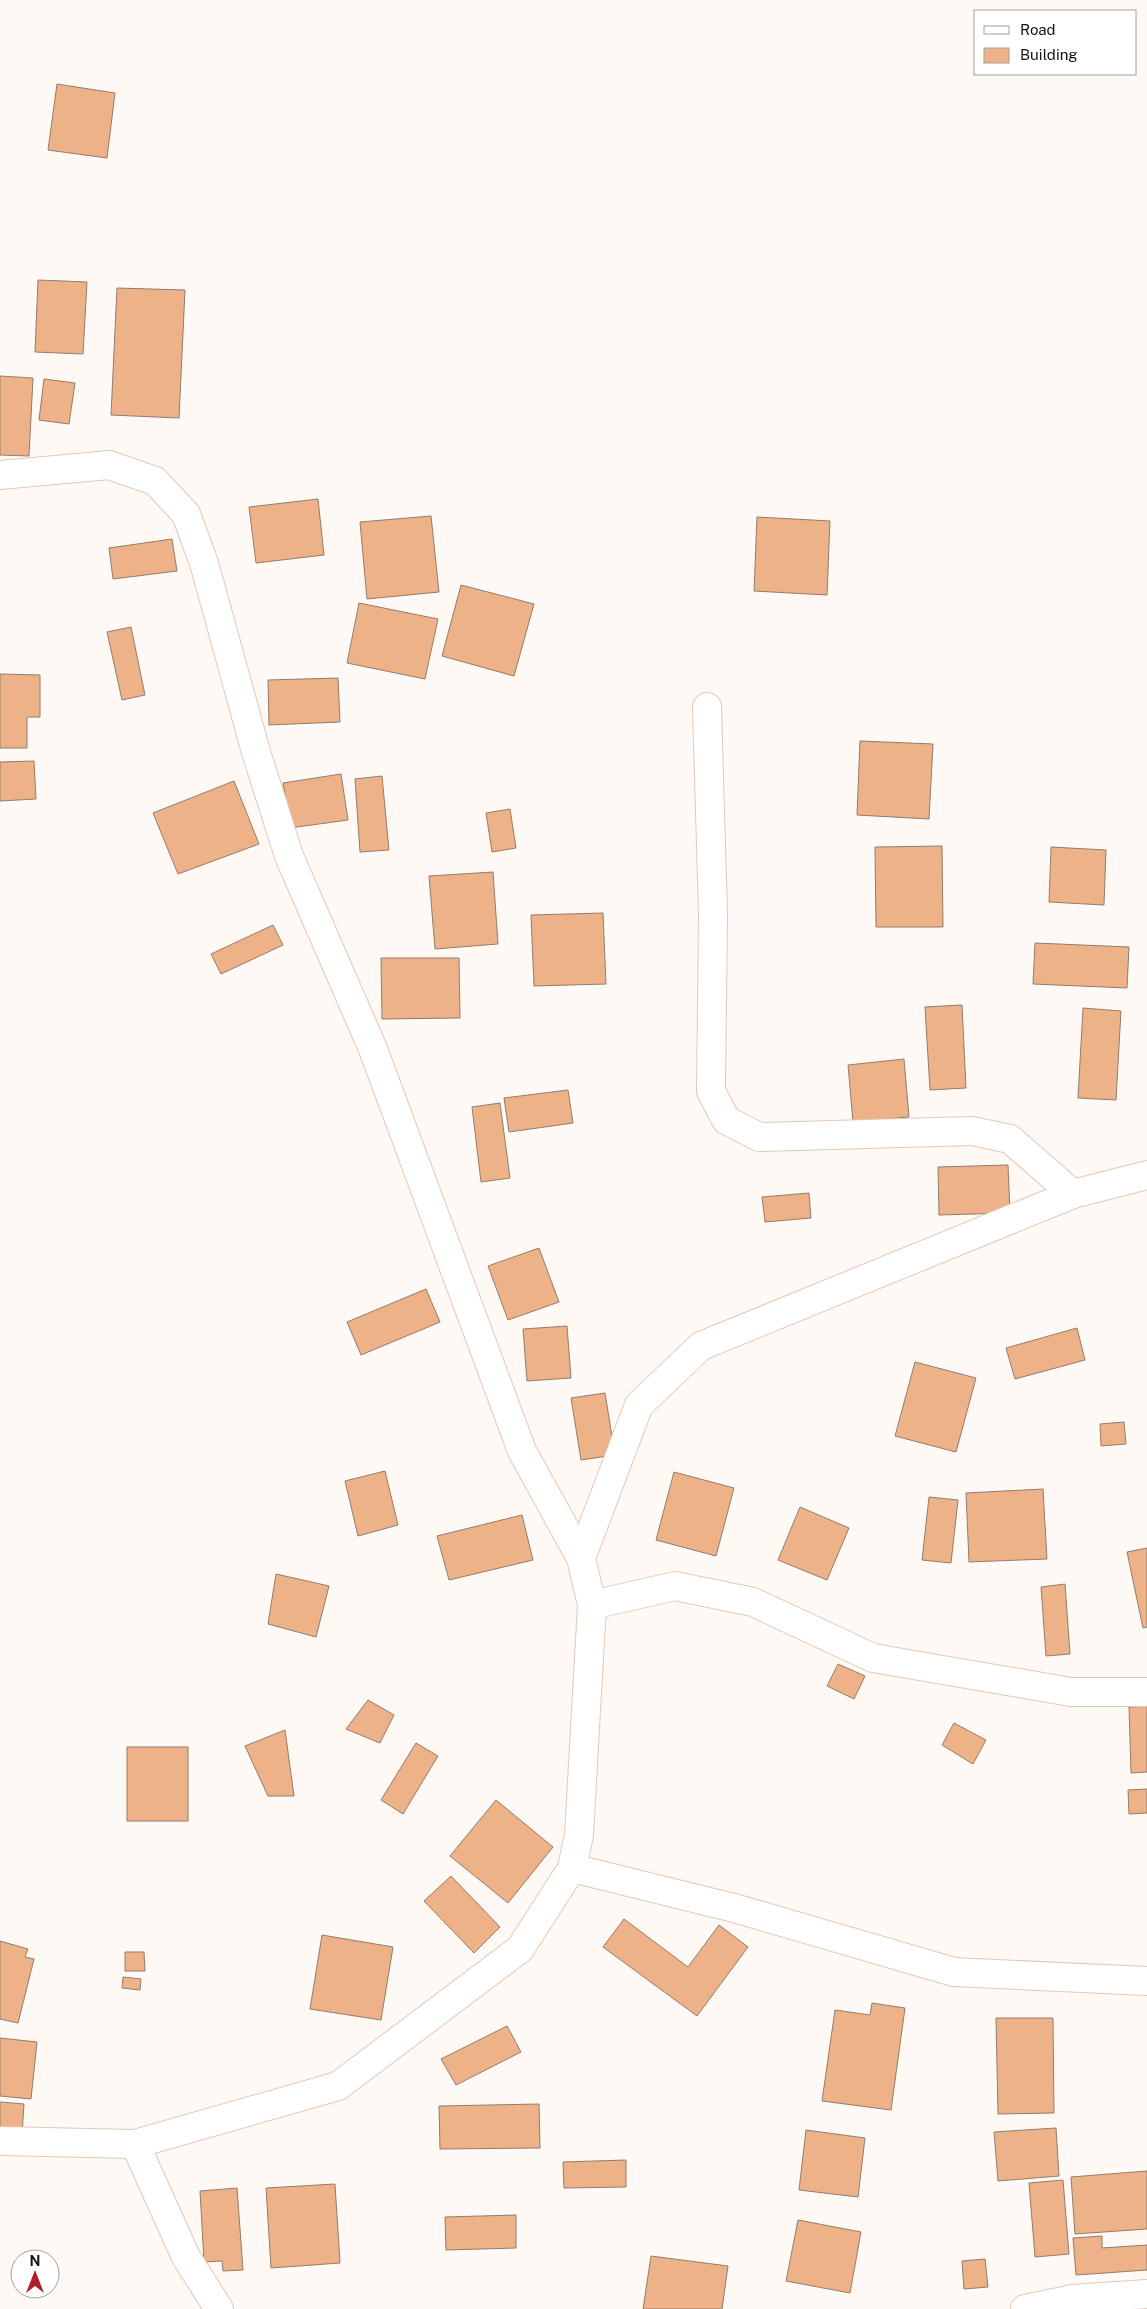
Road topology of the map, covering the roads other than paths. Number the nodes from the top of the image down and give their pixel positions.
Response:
1 (0, 475) edge
2 (707, 707) dead end
3 (1147, 1174) edge
4 (1073, 1194) junction
5 (581, 1558) junction
6 (592, 1605) junction
7 (1147, 1692) edge
8 (572, 1868) junction
9 (1147, 1981) edge
10 (0, 2142) edge
11 (135, 2144) junction
12 (1147, 2294) edge
13 (219, 2309) edge
14 (1024, 2309) edge

1 - 5 street
2 - 4 street
3 - 4 street
4 - 5 street
5 - 6 street
6 - 7 street
6 - 8 street
8 - 9 street
8 - 11 street
10 - 11 street
11 - 13 street
12 - 14 street

